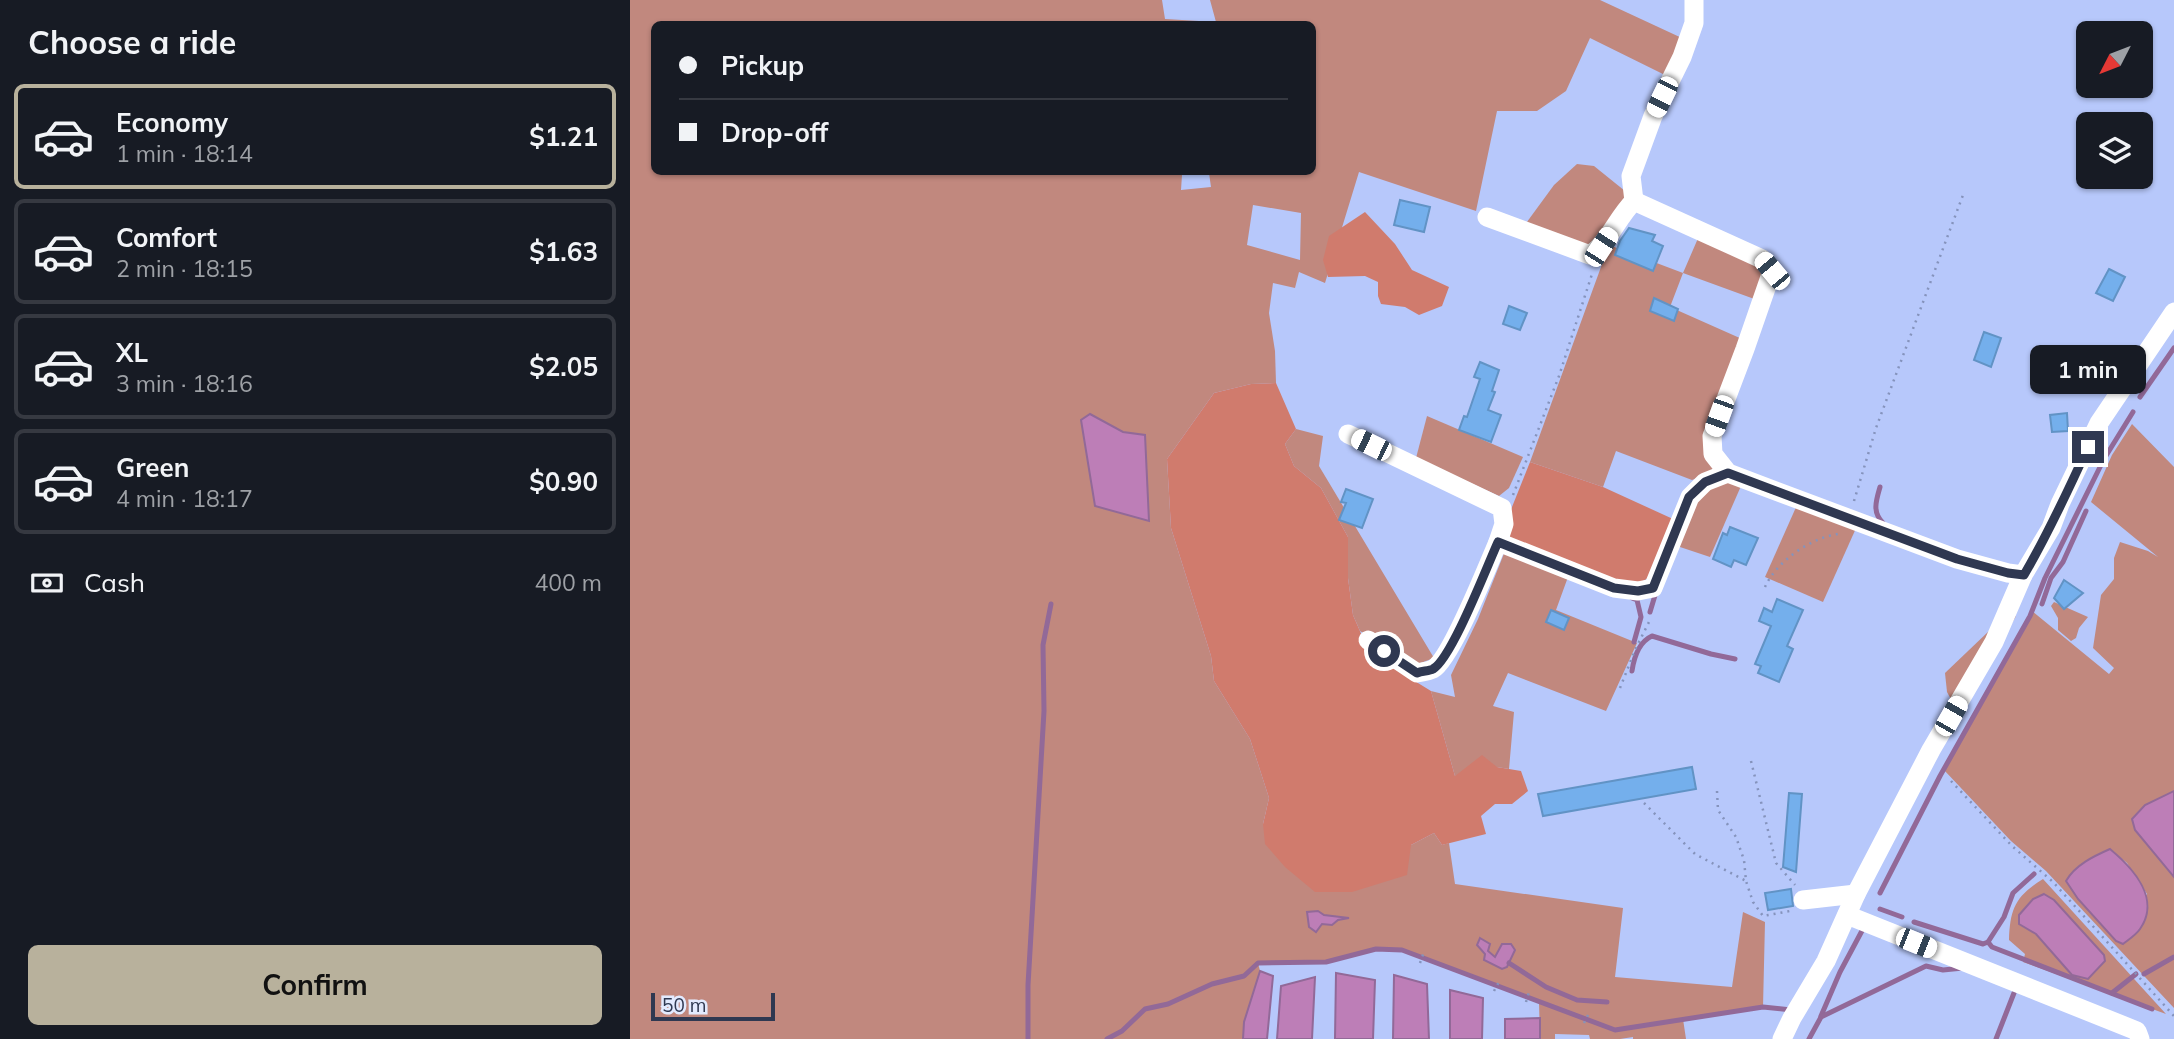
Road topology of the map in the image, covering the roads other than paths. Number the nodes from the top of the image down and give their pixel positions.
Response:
1 (1694, 0) edge
2 (1634, 201) junction
3 (1487, 217) dead end
4 (2174, 312) edge
5 (1348, 434) dead end
6 (1728, 473) junction
7 (1498, 542) junction
8 (2024, 575) junction
9 (1368, 640) dead end
10 (1856, 894) junction
11 (1807, 900) road end
12 (1847, 915) junction
13 (1782, 1039) edge
14 (2140, 1039) edge

1 - 2 street
2 - 3 street
2 - 6 street
4 - 8 street
5 - 7 street
6 - 7 street
6 - 8 street
7 - 9 street
8 - 10 street
10 - 11 street
10 - 12 street
12 - 13 street
12 - 14 street

